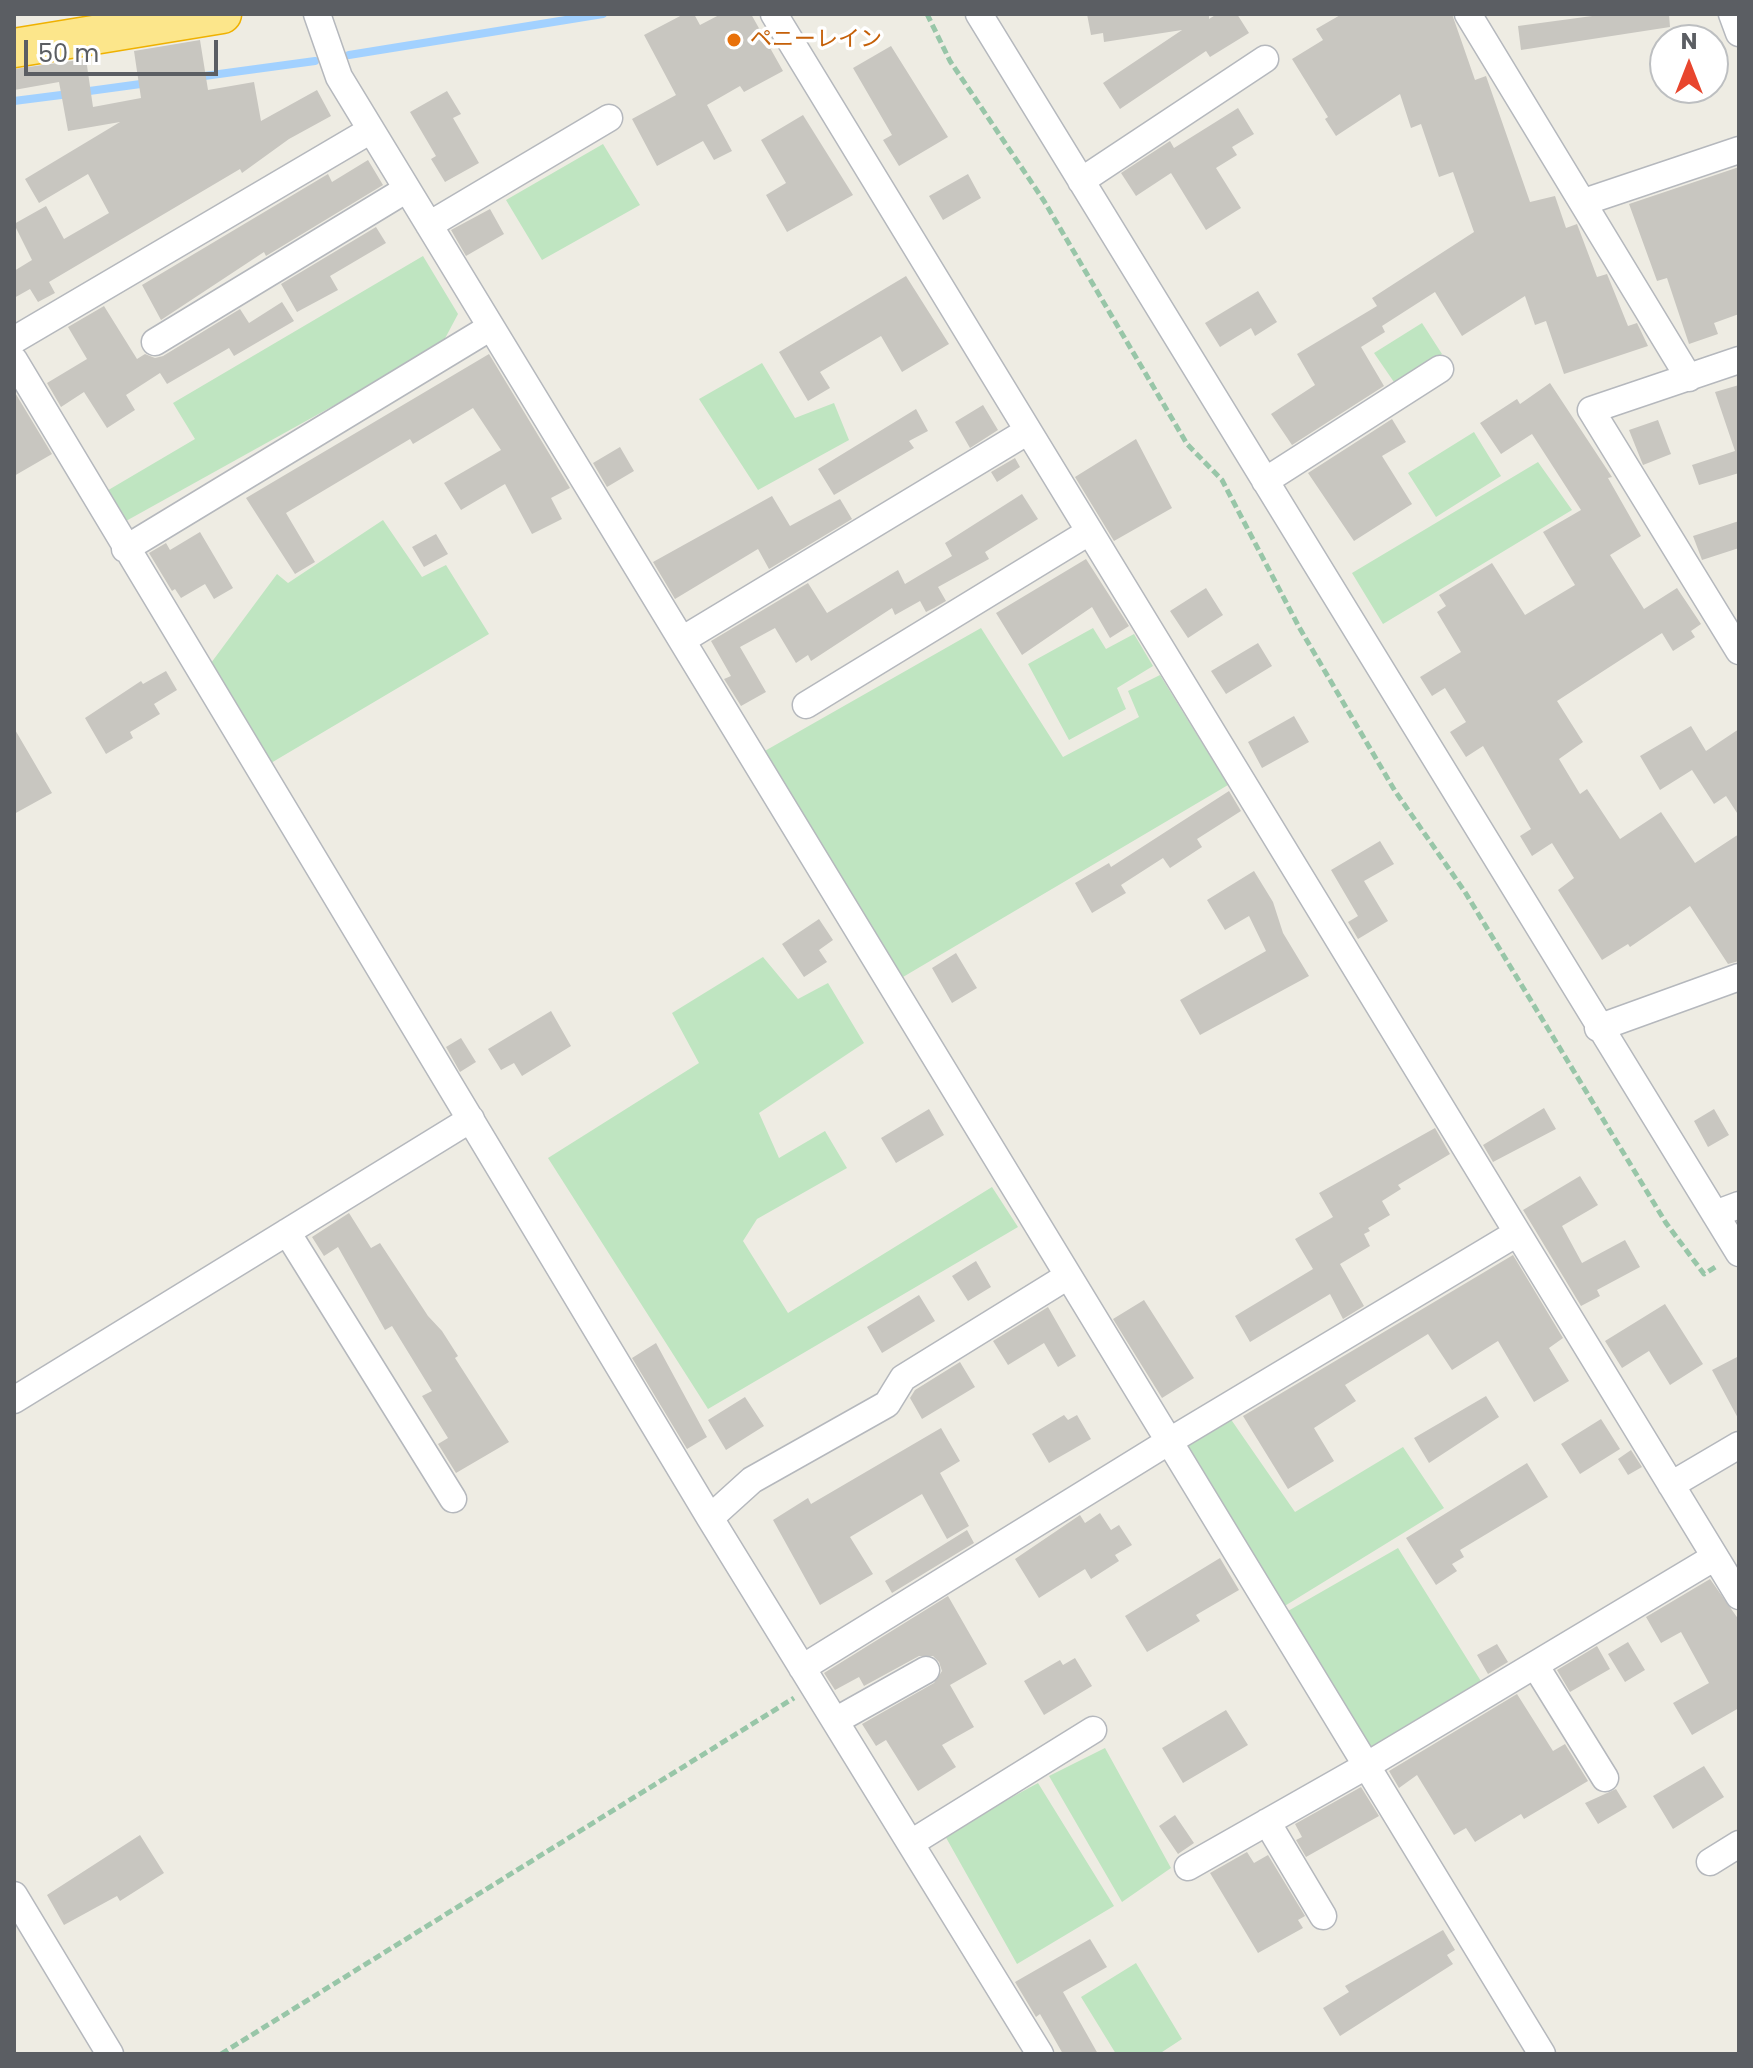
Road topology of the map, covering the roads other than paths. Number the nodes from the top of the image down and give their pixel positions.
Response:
1 (222, 14) edge
2 (317, 14) edge
3 (774, 14) edge
4 (979, 14) edge
5 (1468, 14) edge
6 (1732, 14) edge
7 (1739, 33) edge
8 (14, 48) edge
9 (1265, 59) dead end
10 (609, 118) dead end
11 (371, 130) junction
12 (1739, 150) edge
13 (1081, 181) junction
14 (407, 189) junction
15 (1584, 202) junction
16 (429, 225) junction
17 (491, 327) junction
18 (14, 340) edge
19 (155, 342) dead end
20 (14, 360) edge
21 (1739, 360) edge
22 (1440, 369) dead end
23 (1689, 378) junction
24 (1028, 431) junction
25 (1265, 481) junction
26 (1089, 532) junction
27 (125, 549) junction
28 (682, 640) junction
29 (1739, 651) edge
30 (806, 705) dead end
31 (1739, 977) edge
32 (1598, 1028) junction
33 (471, 1119) junction
34 (1727, 1209) edge
35 (287, 1232) junction
36 (1517, 1233) junction
37 (1733, 1257) edge
38 (1068, 1276) junction
39 (14, 1400) edge
40 (1168, 1442) junction
41 (1739, 1445) edge
42 (1671, 1485) junction
43 (453, 1499) dead end
44 (710, 1518) junction
45 (1715, 1557) junction
46 (1739, 1596) edge
47 (1535, 1665) junction
48 (926, 1670) dead end
49 (808, 1677) junction
50 (835, 1721) junction
51 (1093, 1730) dead end
52 (1366, 1766) junction
53 (1605, 1778) dead end
54 (1267, 1822) junction
55 (911, 1843) junction
56 (1739, 1844) edge
57 (1710, 1862) dead end
58 (1188, 1867) dead end
59 (14, 1895) edge
60 (1323, 1916) dead end
61 (110, 2054) edge
62 (1040, 2054) edge
63 (1542, 2054) edge

1 - 8 highway
2 - 11 street
3 - 24 street
4 - 13 street
5 - 15 street
6 - 7 street
9 - 13 street
10 - 16 street
11 - 14 street
11 - 18 street
12 - 15 street
13 - 25 street
14 - 16 street
14 - 19 street
15 - 23 street
16 - 17 street
17 - 27 street
17 - 28 street
20 - 27 street
21 - 23 street
22 - 25 street
23 - 29 street
24 - 26 street
24 - 28 street
25 - 32 street
26 - 30 street
26 - 36 street
27 - 33 street
28 - 38 street
31 - 32 street
32 - 34 street
33 - 35 street
33 - 44 street
34 - 37 street
35 - 39 street
35 - 43 street
36 - 40 street
36 - 42 street
38 - 40 street
38 - 44 street
40 - 49 street
40 - 52 street
41 - 42 street
42 - 45 street
44 - 49 street
45 - 46 street
45 - 47 street
47 - 52 street
47 - 53 street
48 - 50 street
49 - 50 street
50 - 55 street
51 - 55 street
52 - 54 street
52 - 63 street
54 - 58 street
54 - 60 street
55 - 62 street
56 - 57 street
59 - 61 street

